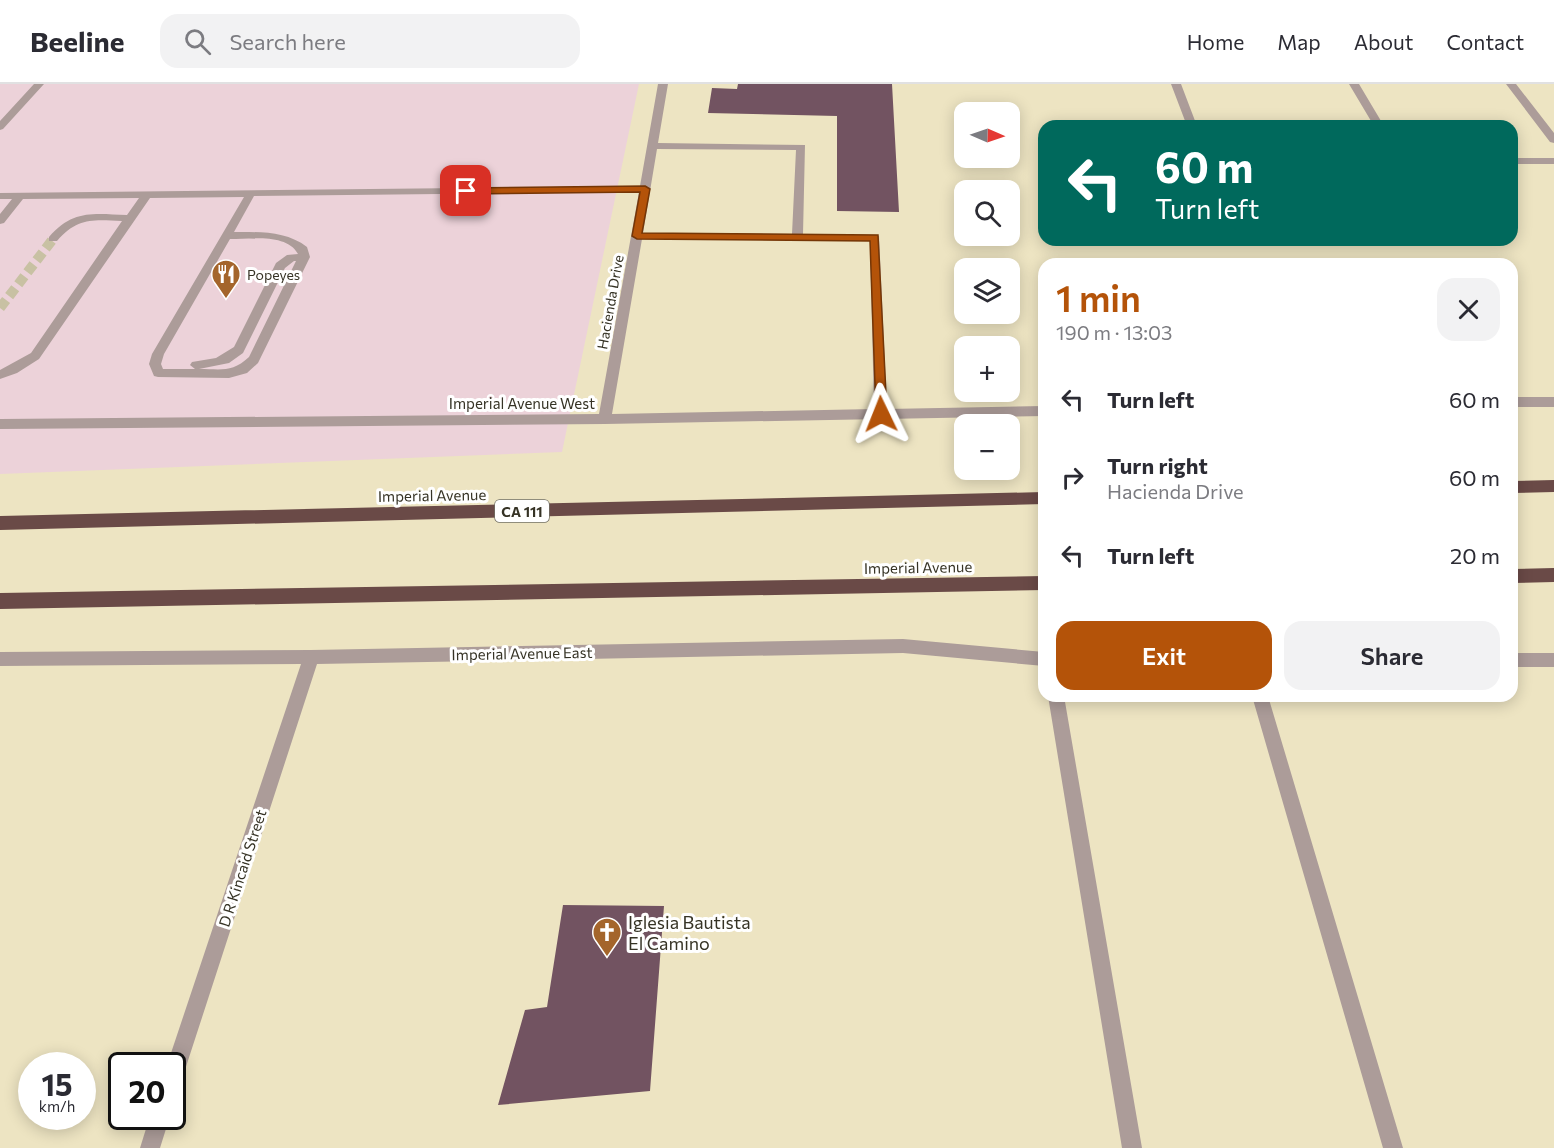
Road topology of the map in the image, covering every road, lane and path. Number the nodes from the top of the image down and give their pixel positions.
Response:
1 (39, 84) edge
2 (663, 84) edge
3 (1176, 84) edge
4 (1354, 84) edge
5 (1511, 84) edge
6 (1190, 120) edge
7 (1375, 120) edge
8 (0, 127) edge
9 (1554, 140) edge
10 (652, 146) junction
11 (1554, 160) edge
12 (1518, 161) edge
13 (645, 189) junction
14 (251, 193) junction
15 (146, 195) junction
16 (0, 196) edge
17 (20, 196) junction
18 (130, 218) junction
19 (0, 221) edge
20 (226, 235) junction
21 (637, 236) junction
22 (797, 237) junction
23 (53, 239) tunnel mouth
24 (304, 257) junction
25 (154, 364) junction
26 (0, 375) edge
27 (1518, 402) edge
28 (1554, 402) edge
29 (1038, 411) edge
30 (881, 414) junction
31 (605, 419) junction
32 (0, 424) edge
33 (1554, 486) edge
34 (1518, 487) edge
35 (1038, 498) edge
36 (0, 523) edge
37 (1554, 575) edge
38 (1518, 576) edge
39 (1038, 583) edge
40 (0, 601) edge
41 (311, 657) junction
42 (1038, 658) edge
43 (0, 659) edge
44 (1518, 660) edge
45 (1554, 660) edge
46 (1057, 702) edge
47 (1262, 702) edge
48 (181, 1052) edge
49 (156, 1130) edge
50 (150, 1148) edge
51 (1132, 1148) edge
52 (1393, 1148) edge

1 - 8 street
2 - 10 street, Hacienda Drive
3 - 6 street
4 - 7 street
5 - 9 street
10 - 13 street, Hacienda Drive
10 - 22 street
11 - 12 street
13 - 14 street
13 - 21 street, Hacienda Drive
14 - 15 street
14 - 20 street
15 - 17 street
15 - 18 street
16 - 17 street
17 - 19 street
18 - 23 street
18 - 26 street
20 - 24 street
20 - 25 street
21 - 22 street
21 - 31 street, Hacienda Drive
22 - 30 street
24 - 25 street
24 - 25 street
27 - 28 street
29 - 30 street, Imperial Avenue West
30 - 31 street, Imperial Avenue West
31 - 32 street, Imperial Avenue West
33 - 34 highway
35 - 36 highway, Imperial Avenue / CA 111
37 - 38 highway
39 - 40 highway, Imperial Avenue
41 - 42 street, Imperial Avenue East
41 - 43 street, Imperial Avenue East
41 - 48 street, D R Kincaid Street
44 - 45 street
46 - 51 street
47 - 52 street
49 - 50 street

